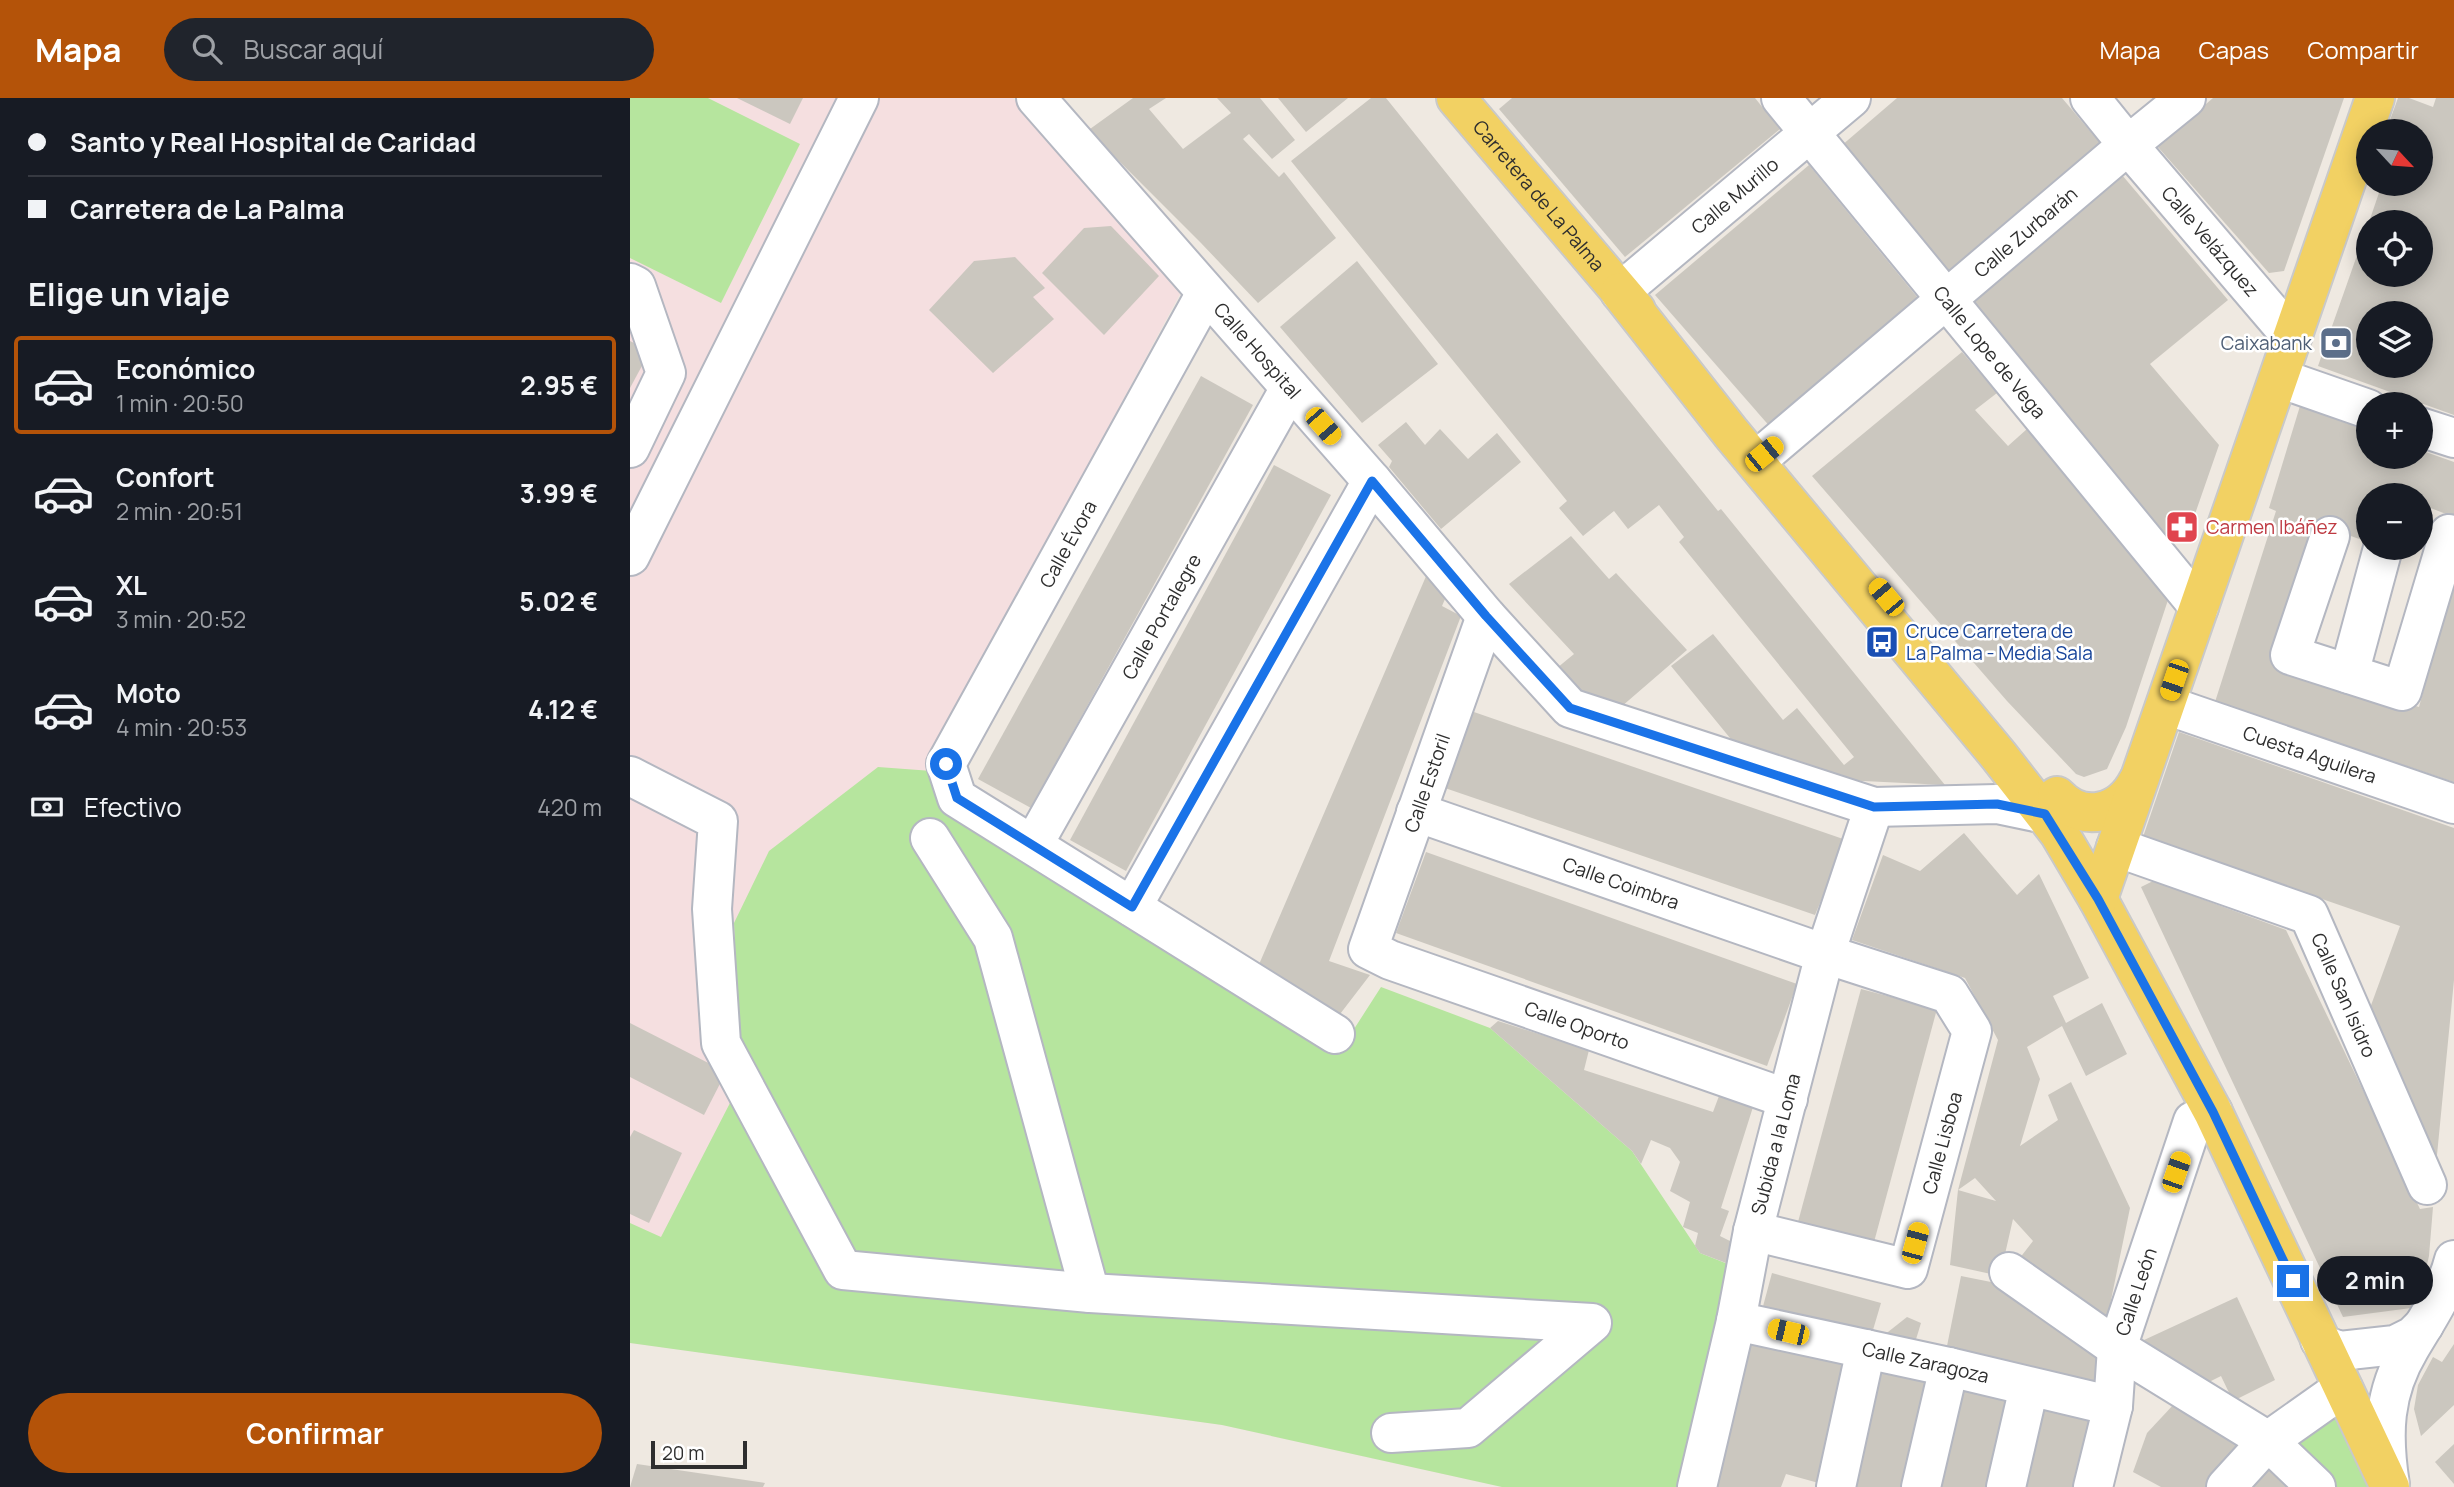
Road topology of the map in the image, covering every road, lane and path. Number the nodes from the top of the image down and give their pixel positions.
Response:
1 (859, 98) edge
2 (1037, 98) edge
3 (1781, 98) edge
4 (1851, 98) edge
5 (2090, 98) edge
6 (2186, 98) edge
7 (2375, 98) edge
8 (1469, 103) edge
9 (1810, 133) junction
10 (2128, 145) junction
11 (630, 283) edge
12 (1620, 292) junction
13 (1206, 293) junction
14 (1947, 299) junction
15 (2292, 337) junction
16 (2279, 378) junction
17 (1290, 388) junction
18 (2356, 405) edge
19 (1719, 418) junction
20 (2433, 431) edge
21 (2454, 438) edge
22 (630, 448) edge
23 (1764, 454) junction
24 (1372, 481) junction
25 (2441, 532) edge
26 (2330, 536) dead end
27 (1827, 549) junction
28 (630, 556) edge
29 (2380, 560) edge
30 (2199, 607) junction
31 (1486, 616) junction
32 (2349, 674) junction
33 (2166, 705) junction
34 (630, 776) edge
35 (2140, 776) junction
36 (2454, 804) edge
37 (2051, 805) junction
38 (1874, 807) junction
39 (1416, 812) junction
40 (930, 838) dead end
41 (1033, 845) junction
42 (2103, 846) junction
43 (2098, 899) junction
44 (1132, 907) junction
45 (1368, 949) joint
46 (1825, 954) junction
47 (1335, 1034) dead end
48 (1788, 1098) junction
49 (2213, 1112) junction
50 (2427, 1185) dead end
51 (1753, 1231) junction
52 (2454, 1260) edge
53 (2009, 1272) dead end
54 (1090, 1293) junction
55 (1737, 1321) junction
56 (2424, 1325) junction
57 (2320, 1340) junction
58 (2117, 1348) junction
59 (1866, 1349) junction
60 (1950, 1367) junction
61 (2029, 1387) junction
62 (2343, 1388) junction
63 (2113, 1406) junction
64 (1391, 1433) dead end
65 (2268, 1441) junction
66 (2105, 1482) edge
67 (1697, 1487) edge
68 (1836, 1487) edge
69 (1921, 1487) edge
70 (2006, 1487) edge
71 (2226, 1487) edge
72 (2316, 1487) edge
73 (2390, 1487) edge

1 - 28 street
2 - 13 street, Calle Hospital
3 - 9 street, Calle Lope de Vega
4 - 9 street, Calle Murillo
5 - 10 street, Calle Velázquez
6 - 10 street, Calle Zurbarán
7 - 15 main road
8 - 12 main road, Carretera de La Palma
9 - 12 street, Calle Murillo
9 - 14 street, Calle Lope de Vega
10 - 14 street, Calle Zurbarán
10 - 15 street, Calle Velázquez
11 - 22 street
12 - 19 main road, Carretera de La Palma
12 - 23 main road, Carretera de La Palma
13 - 17 street, Calle Hospital
13 - 41 street, Calle Évora
14 - 23 street, Calle Zurbarán
14 - 30 street, Calle Lope de Vega
15 - 16 main road
16 - 18 street
16 - 30 main road
17 - 24 street, Calle Hospital
17 - 41 street, Calle Portalegre
19 - 23 main road
19 - 27 main road, Carretera de La Palma
20 - 21 street
23 - 37 main road, Carretera de La Palma
24 - 31 street, Calle Hospital
24 - 44 street
25 - 32 street
26 - 32 street
27 - 37 main road, Carretera de La Palma
27 - 42 main road
29 - 32 street
30 - 33 main road
31 - 38 street, Calle Hospital
31 - 39 street, Calle Estoril
33 - 35 main road
33 - 36 street, Cuesta Aguilera
34 - 54 street
35 - 37 main road
35 - 42 main road
37 - 38 street, Calle Hospital
37 - 42 main road, Carretera de La Palma
37 - 43 main road, Carretera de La Palma
38 - 46 street, Subida a la Loma
39 - 45 street, Calle Estoril
39 - 46 street, Calle Coimbra
40 - 54 street
41 - 44 street
42 - 43 main road
42 - 49 main road
42 - 50 street, Calle San Isidro
43 - 49 main road, Carretera de La Palma
44 - 47 street
45 - 48 street, Calle Oporto
46 - 48 street, Subida a la Loma
46 - 51 street, Calle Lisboa
48 - 51 street, Subida a la Loma
49 - 57 main road, Carretera de La Palma
49 - 58 street, Calle León
51 - 55 street, Subida a la Loma
52 - 56 street
53 - 58 street
54 - 64 street
55 - 59 street, Calle Zaragoza
55 - 67 street, Subida a la Loma
56 - 57 street
56 - 73 street
57 - 62 main road, Carretera de La Palma
58 - 63 street, Calle León
58 - 65 street
59 - 60 street, Calle Zaragoza
59 - 68 street
60 - 61 street, Calle Zaragoza
60 - 69 street
61 - 63 street, Calle Zaragoza
61 - 70 street
62 - 65 street
62 - 73 main road, Carretera de La Palma
63 - 66 street, Calle León
65 - 71 street
65 - 72 street

